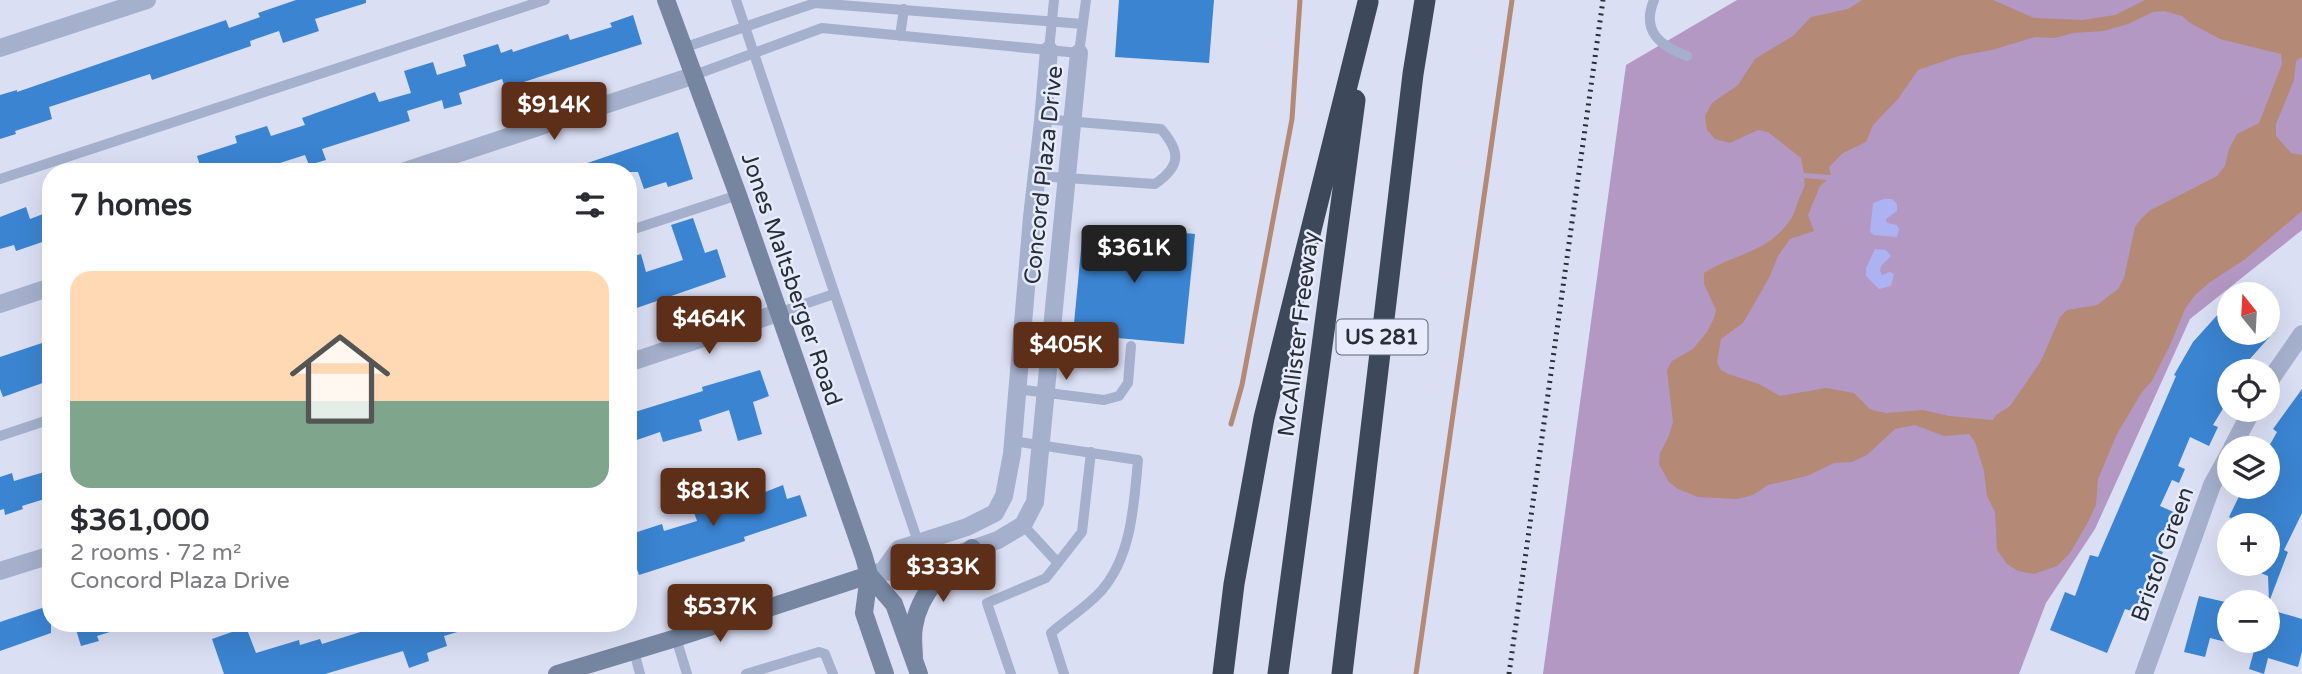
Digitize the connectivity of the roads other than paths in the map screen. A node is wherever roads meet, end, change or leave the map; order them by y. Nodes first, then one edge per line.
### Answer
1 (147, 0) edge
2 (545, 0) edge
3 (666, 0) edge
4 (736, 0) edge
5 (1054, 0) edge
6 (1086, 0) edge
7 (1425, 0) edge
8 (1654, 0) edge
9 (1368, 1) edge
10 (904, 9) junction
11 (1051, 23) junction
12 (1083, 24) junction
13 (745, 27) junction
14 (900, 36) junction
15 (0, 48) edge
16 (683, 48) junction
17 (1049, 50) junction
18 (753, 52) junction
19 (1079, 52) junction
20 (1687, 56) dead end
21 (692, 76) junction
22 (1043, 119) junction
23 (1073, 123) junction
24 (49, 163) edge
25 (429, 163) edge
26 (42, 165) edge
27 (1037, 176) junction
28 (1067, 178) junction
29 (0, 179) edge
30 (738, 195) junction
31 (637, 228) edge
32 (42, 290) edge
33 (834, 294) junction
34 (0, 304) edge
35 (778, 313) junction
36 (2302, 334) edge
37 (1131, 346) dead end
38 (637, 360) edge
39 (2280, 366) edge
40 (1016, 389) junction
41 (1046, 393) junction
42 (42, 422) edge
43 (0, 436) edge
44 (1013, 441) junction
45 (1041, 444) junction
46 (1091, 452) junction
47 (2217, 476) edge
48 (1023, 525) junction
49 (918, 542) junction
50 (972, 548) junction
51 (42, 558) edge
52 (1058, 563) junction
53 (0, 571) edge
54 (876, 573) junction
55 (676, 638) junction
56 (634, 651) junction
57 (917, 667) edge
58 (581, 670) edge
59 (557, 674) edge
60 (640, 674) edge
61 (687, 674) edge
62 (746, 674) edge
63 (833, 674) edge
64 (884, 674) edge
65 (1011, 674) edge
66 (1064, 674) edge
67 (1223, 674) edge
68 (1278, 674) edge
69 (1342, 674) edge
70 (2144, 674) edge

1 - 15 street
2 - 24 lane
3 - 16 main road, Jones Maltsberger Road
4 - 13 lane
5 - 11 lane
6 - 12 lane
7 - 69 highway, US 281
8 - 20 lane
9 - 67 highway
9 - 68 highway, McAllister Freeway / US 281
10 - 11 lane
10 - 13 lane
10 - 14 lane
11 - 12 lane
11 - 17 lane
12 - 19 lane
13 - 16 lane
13 - 18 lane
14 - 17 lane
14 - 18 lane
16 - 21 main road, Jones Maltsberger Road
17 - 19 lane
17 - 22 street, Concord Plaza Drive
18 - 21 lane
18 - 33 lane
19 - 23 street, Concord Plaza Drive
21 - 25 street
21 - 30 main road, Jones Maltsberger Road
22 - 23 lane
22 - 27 street, Concord Plaza Drive
23 - 28 street, Concord Plaza Drive
23 - 28 lane
26 - 29 lane
27 - 28 lane
27 - 40 street, Concord Plaza Drive
28 - 41 street, Concord Plaza Drive
30 - 31 lane
30 - 35 main road, Jones Maltsberger Road
32 - 34 street
33 - 35 lane
33 - 49 lane
35 - 38 street
35 - 54 main road, Jones Maltsberger Road
36 - 39 street
37 - 41 lane
40 - 41 lane
40 - 44 street, Concord Plaza Drive
41 - 45 street, Concord Plaza Drive
42 - 43 lane
44 - 45 lane
44 - 49 street, Concord Plaza Drive
45 - 46 lane
45 - 48 street, Concord Plaza Drive
46 - 52 lane
46 - 66 lane
47 - 70 street, Bristol Green
48 - 50 street
48 - 52 lane
49 - 54 street, Concord Plaza Drive
50 - 54 street
50 - 57 main road
51 - 53 street
52 - 65 lane
54 - 55 main road
54 - 57 main road, Jones Maltsberger Road
54 - 64 main road, Jones Maltsberger Road
55 - 56 main road
55 - 61 lane
56 - 58 main road
56 - 60 lane
58 - 59 main road
62 - 63 lane

